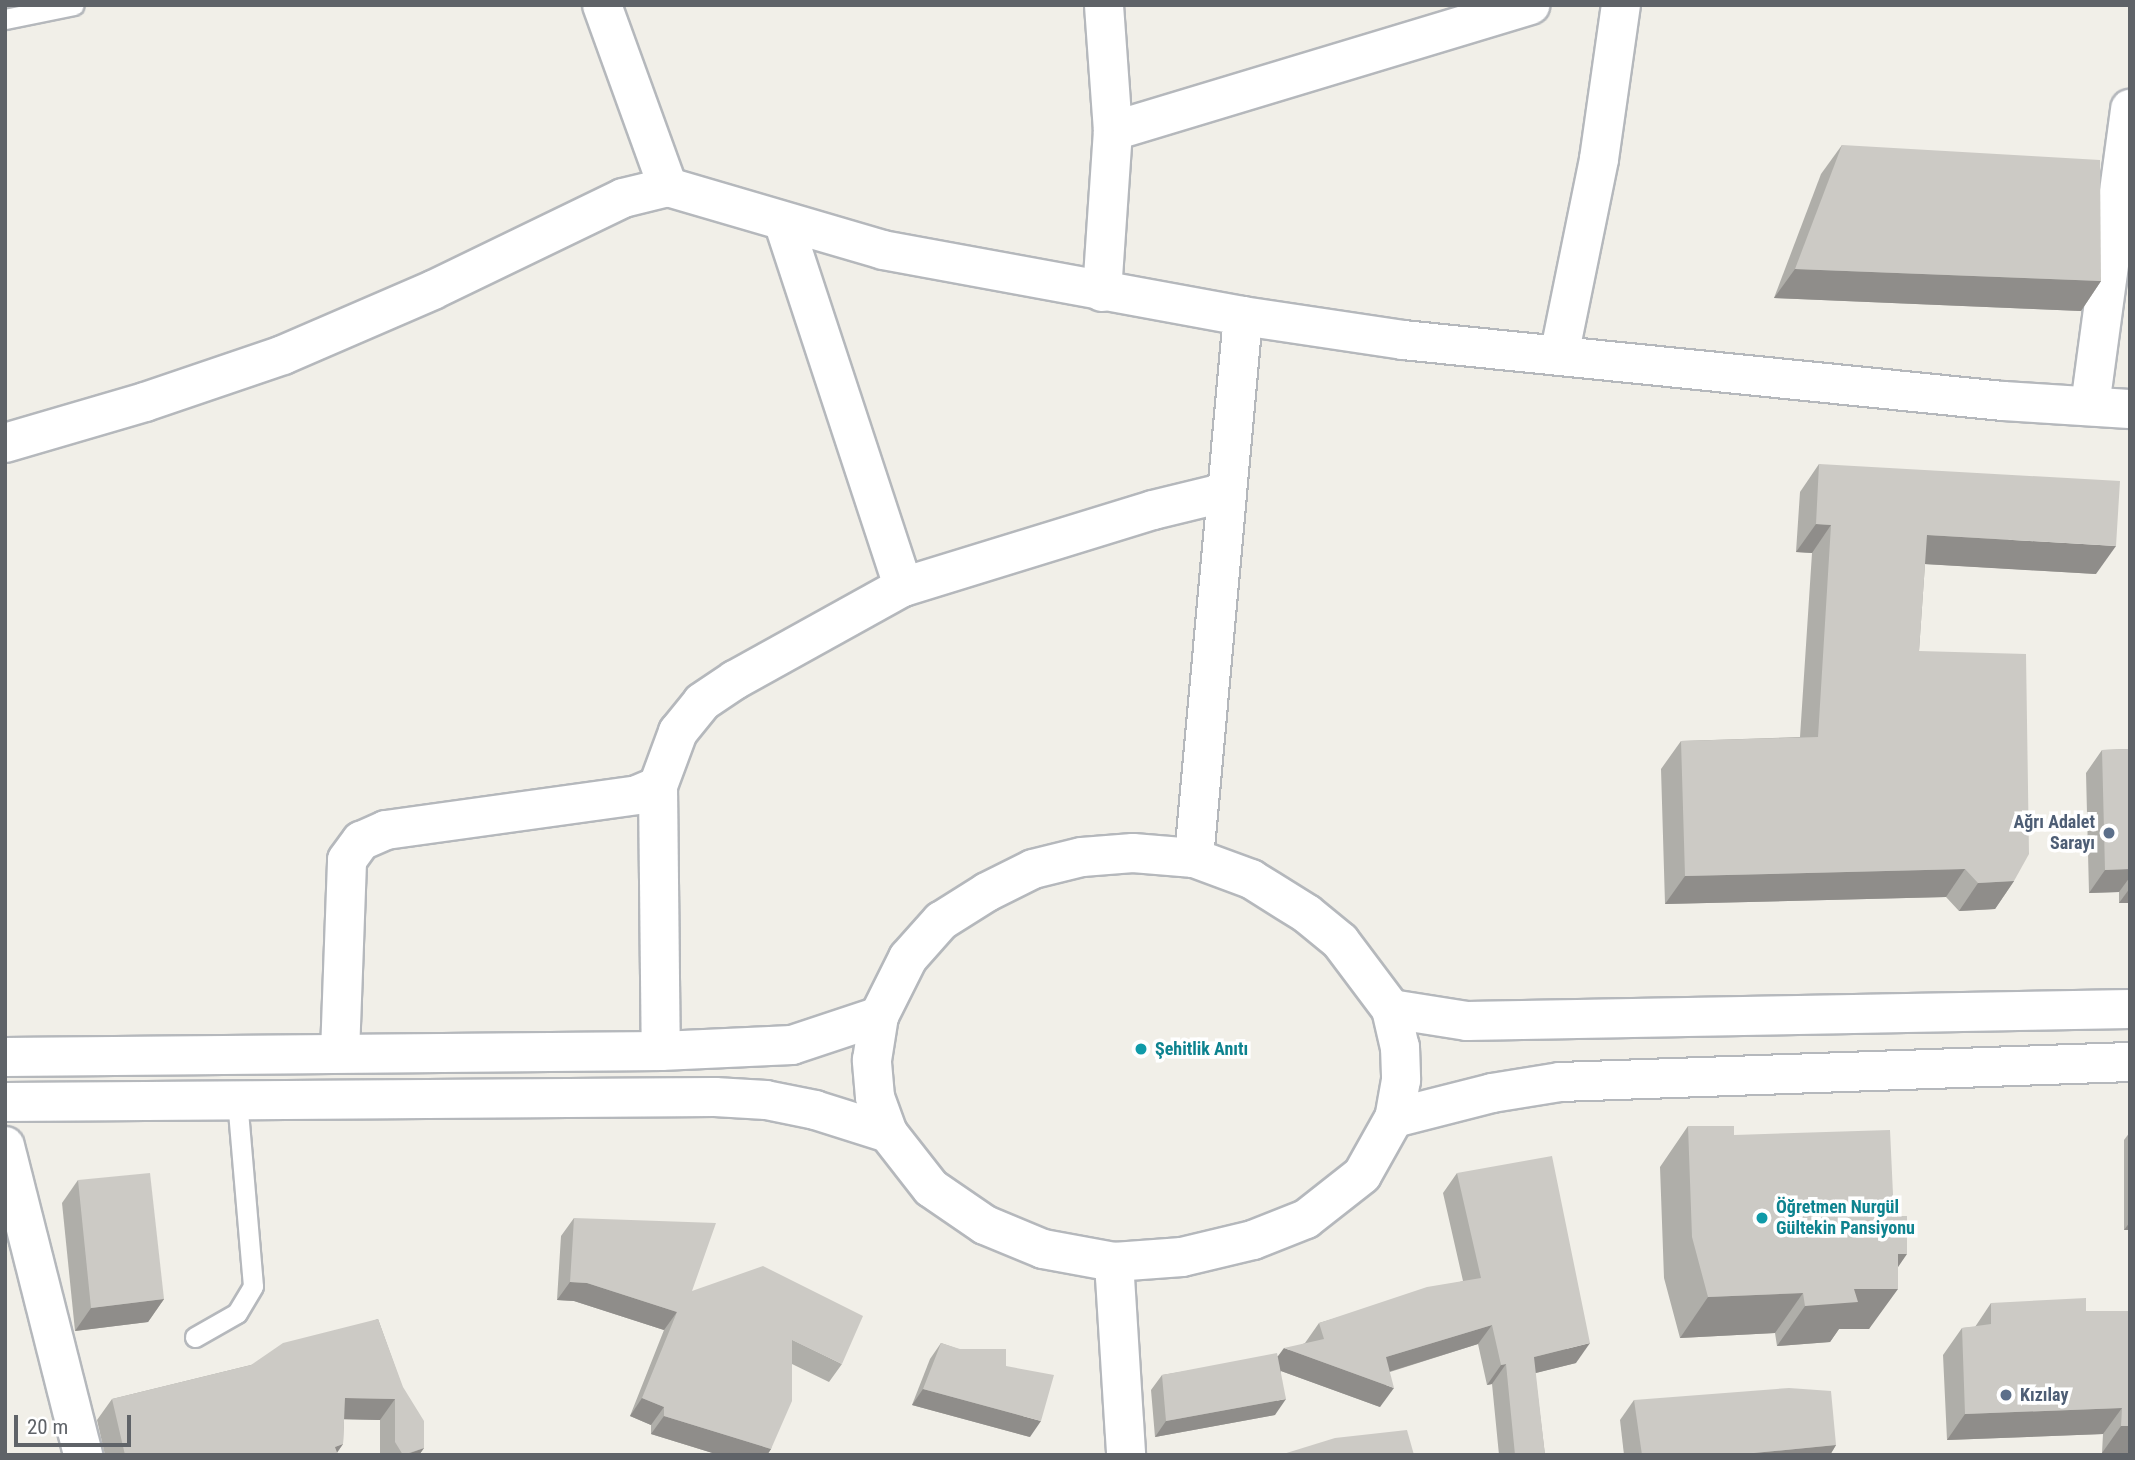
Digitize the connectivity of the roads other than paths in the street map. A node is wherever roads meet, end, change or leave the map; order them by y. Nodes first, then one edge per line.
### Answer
1 (74, 5) edge
2 (602, 5) edge
3 (1104, 5) edge
4 (1620, 5) edge
5 (1515, 8) edge
6 (5, 19) edge
7 (2130, 109) edge
8 (1113, 131) junction
9 (668, 187) junction
10 (784, 224) junction
11 (1102, 292) junction
12 (1243, 316) junction
13 (1559, 356) junction
14 (2090, 406) junction
15 (2130, 409) edge
16 (5, 443) edge
17 (1227, 492) junction
18 (903, 587) junction
19 (658, 786) junction
20 (1194, 858) junction
21 (1391, 1009) junction
22 (2130, 1009) edge
23 (878, 1016) junction
24 (661, 1051) junction
25 (340, 1053) junction
26 (5, 1057) edge
27 (2130, 1062) edge
28 (237, 1100) junction
29 (5, 1102) edge
30 (1394, 1118) junction
31 (888, 1133) junction
32 (5, 1146) edge
33 (1114, 1262) junction
34 (195, 1337) dead end
35 (83, 1455) edge
36 (1126, 1455) edge

1 - 6 lane
2 - 9 street
3 - 8 street
4 - 13 street
5 - 8 street
7 - 14 street
8 - 11 street
9 - 10 street
9 - 16 street
10 - 11 street
10 - 18 street
11 - 12 street
12 - 13 street
12 - 17 street
13 - 14 street
14 - 15 street
17 - 18 street
17 - 20 street
18 - 19 street
19 - 24 street
19 - 25 street
20 - 21 street
20 - 23 street
21 - 22 street
21 - 30 street
23 - 24 street
23 - 31 street
24 - 25 street
25 - 26 street
27 - 30 street
28 - 29 street
28 - 31 street
28 - 34 lane
30 - 33 street
31 - 33 street
32 - 35 street
33 - 36 street

